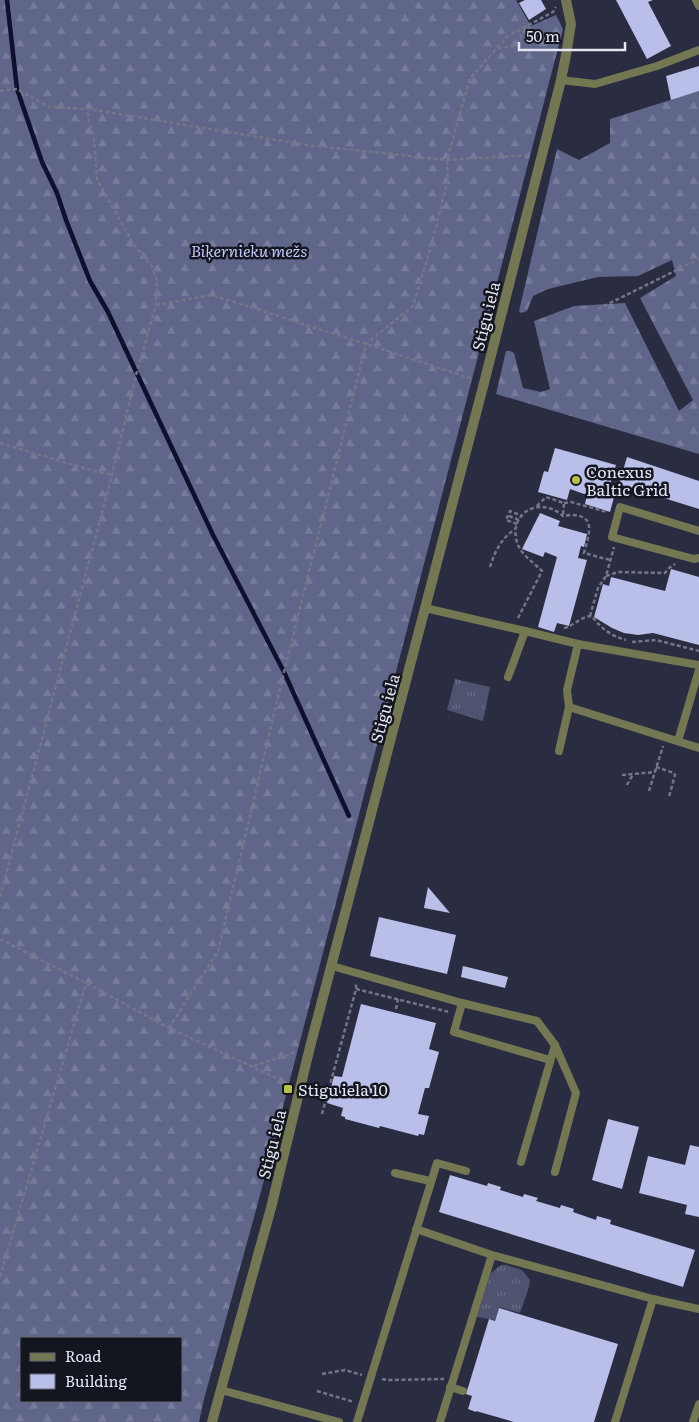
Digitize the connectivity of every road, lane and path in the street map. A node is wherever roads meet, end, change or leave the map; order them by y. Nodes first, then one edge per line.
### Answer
1 (696, 0) edge
2 (562, 3) edge
3 (699, 6) edge
4 (527, 26) junction
5 (497, 49) junction
6 (699, 50) edge
7 (561, 80) junction
8 (0, 91) edge
9 (88, 109) junction
10 (542, 155) junction
11 (447, 160) junction
12 (699, 258) edge
13 (156, 306) junction
14 (598, 309) dead end
15 (366, 344) junction
16 (484, 383) junction
17 (0, 443) edge
18 (112, 474) junction
19 (564, 503) junction
20 (536, 507) junction
21 (618, 515) junction
22 (508, 516) junction
23 (522, 516) junction
24 (563, 516) junction
25 (519, 520) junction
26 (516, 526) junction
27 (699, 531) edge
28 (617, 539) junction
29 (686, 557) junction
30 (699, 558) edge
31 (610, 560) junction
32 (490, 567) dead end
33 (606, 576) junction
34 (425, 608) junction
35 (590, 616) junction
36 (513, 628) junction
37 (525, 631) junction
38 (555, 638) junction
39 (578, 644) junction
40 (699, 651) edge
41 (699, 665) edge
42 (699, 670) edge
43 (508, 677) dead end
44 (569, 707) junction
45 (666, 737) junction
46 (678, 741) junction
47 (699, 748) edge
48 (559, 752) dead end
49 (656, 767) junction
50 (655, 772) junction
51 (633, 774) junction
52 (622, 775) dead end
53 (628, 786) dead end
54 (649, 791) dead end
55 (669, 797) dead end
56 (0, 897) edge
57 (0, 939) edge
58 (332, 966) junction
59 (355, 973) junction
60 (86, 983) junction
61 (356, 989) junction
62 (398, 1000) junction
63 (462, 1002) junction
64 (396, 1009) dead end
65 (458, 1015) junction
66 (169, 1028) junction
67 (555, 1045) junction
68 (310, 1047) junction
69 (550, 1060) junction
70 (253, 1067) junction
71 (301, 1089) junction
72 (322, 1114) dead end
73 (521, 1162) dead end
74 (466, 1171) dead end
75 (555, 1172) dead end
76 (394, 1173) dead end
77 (430, 1181) junction
78 (416, 1229) junction
79 (492, 1255) junction
80 (0, 1277) edge
81 (653, 1299) junction
82 (699, 1308) edge
83 (322, 1374) dead end
84 (370, 1377) junction
85 (453, 1378) junction
86 (450, 1387) junction
87 (221, 1390) junction
88 (463, 1390) dead end
89 (317, 1391) dead end
90 (362, 1404) junction
91 (699, 1404) edge
92 (212, 1422) edge
93 (339, 1422) edge
94 (357, 1422) edge
95 (440, 1422) edge
96 (615, 1422) edge
97 (694, 1422) edge

1 - 3 lane
2 - 4 path
2 - 7 street, Stigu iela
4 - 5 path
4 - 5 path
5 - 11 path
6 - 7 lane
7 - 10 street, Stigu iela
8 - 9 path
9 - 11 path
9 - 13 path
10 - 11 path
10 - 16 street, Stigu iela
11 - 15 path
12 - 14 path
13 - 15 path
13 - 18 path
15 - 16 path
15 - 66 path
16 - 34 street, Stigu iela
17 - 18 path
18 - 56 path
19 - 20 path
19 - 21 path
19 - 24 path
20 - 23 path
20 - 24 path
21 - 27 lane
21 - 28 lane
22 - 23 path
22 - 25 path
22 - 26 path
23 - 25 path
24 - 31 path
25 - 26 path
26 - 32 path
26 - 36 path
28 - 29 lane
28 - 31 path
29 - 30 lane
29 - 33 path
31 - 33 path
33 - 35 path
34 - 36 lane
34 - 58 street, Stigu iela
35 - 38 path
35 - 40 path
36 - 37 lane
37 - 38 lane
37 - 43 lane
38 - 39 lane
39 - 41 lane
39 - 44 lane
42 - 46 lane
44 - 45 lane
44 - 48 lane
45 - 46 lane
45 - 49 path
46 - 47 lane
49 - 50 path
49 - 55 path
50 - 51 path
50 - 54 path
51 - 52 path
51 - 53 path
57 - 60 path
58 - 59 lane
58 - 68 street, Stigu iela
59 - 61 path
59 - 63 lane
60 - 66 path
60 - 80 path
61 - 62 path
61 - 72 path
62 - 64 path
62 - 65 path
63 - 65 lane
63 - 67 lane
65 - 69 lane
66 - 70 path
67 - 69 lane
67 - 75 lane
68 - 70 path
68 - 71 street, Stigu iela
69 - 73 lane
70 - 71 path
71 - 87 street, Stigu iela
74 - 77 lane
76 - 77 lane
77 - 78 lane
78 - 79 lane
78 - 84 lane
79 - 81 lane
79 - 85 lane
81 - 82 lane
81 - 96 lane
83 - 84 path
84 - 85 path
84 - 90 lane
85 - 86 lane
86 - 88 lane
86 - 95 lane
87 - 92 street, Stigu iela
87 - 93 lane
89 - 90 path
90 - 94 lane
91 - 97 lane

